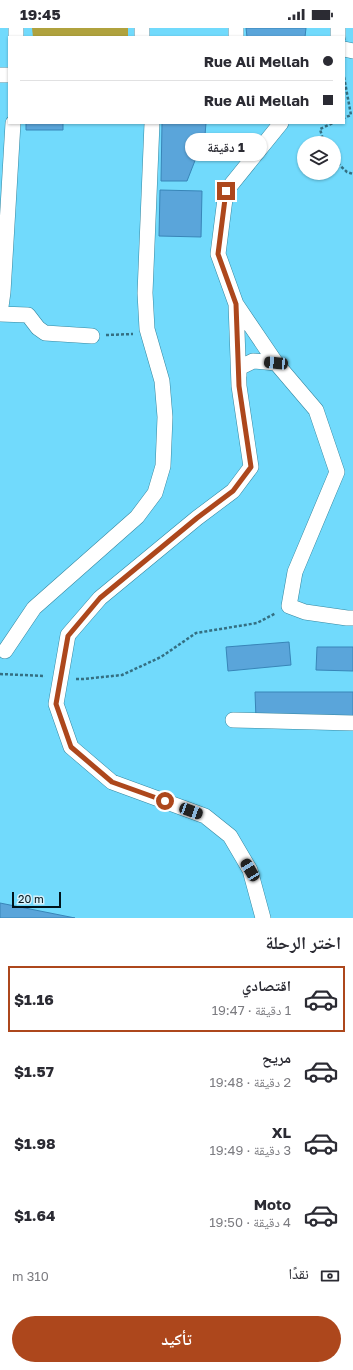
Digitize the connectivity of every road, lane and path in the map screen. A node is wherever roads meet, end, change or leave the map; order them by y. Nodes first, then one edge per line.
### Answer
1 (345, 82) edge
2 (345, 118) edge
3 (13, 124) edge
4 (152, 124) edge
5 (280, 124) edge
6 (331, 124) edge
7 (322, 136) edge
8 (341, 166) edge
9 (353, 174) edge
10 (236, 304) junction
11 (0, 314) edge
12 (148, 334) junction
13 (92, 336) joint
14 (276, 363) junction
15 (239, 386) junction
16 (289, 606) junction
17 (353, 618) edge
18 (5, 651) dead end
19 (0, 674) edge
20 (60, 677) junction
21 (234, 720) dead end
22 (353, 723) edge
23 (263, 918) edge

1 - 2 path
3 - 11 street
4 - 12 street
5 - 10 street
6 - 7 path
8 - 9 path
10 - 14 street
10 - 15 street
11 - 13 street
12 - 13 path
12 - 18 street
14 - 15 street
14 - 16 street
15 - 20 street
16 - 17 street
16 - 20 path
19 - 20 path
20 - 23 street
21 - 22 street

